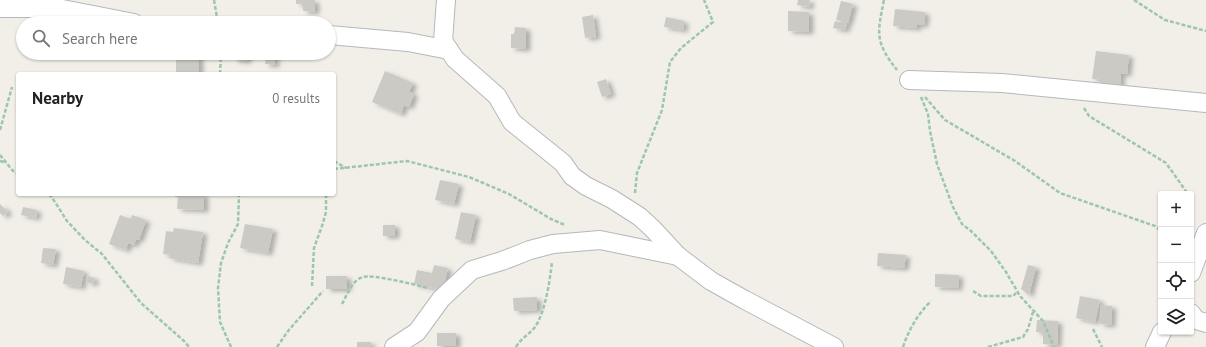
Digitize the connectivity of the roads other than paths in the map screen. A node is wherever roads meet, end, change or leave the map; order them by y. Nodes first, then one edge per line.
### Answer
1 (446, 0) edge
2 (0, 8) edge
3 (98, 16) edge
4 (336, 36) edge
5 (449, 50) junction
6 (909, 80) road end
7 (1206, 103) edge
8 (1206, 233) edge
9 (678, 256) junction
10 (1194, 265) edge
11 (1194, 317) edge
12 (1206, 323) edge
13 (1161, 335) edge
14 (394, 347) edge
15 (834, 347) edge
16 (1155, 347) edge

1 - 5 street
2 - 3 street
4 - 5 street
5 - 9 street
6 - 7 street
8 - 10 street
9 - 14 street
9 - 15 street
11 - 12 street
13 - 16 street

